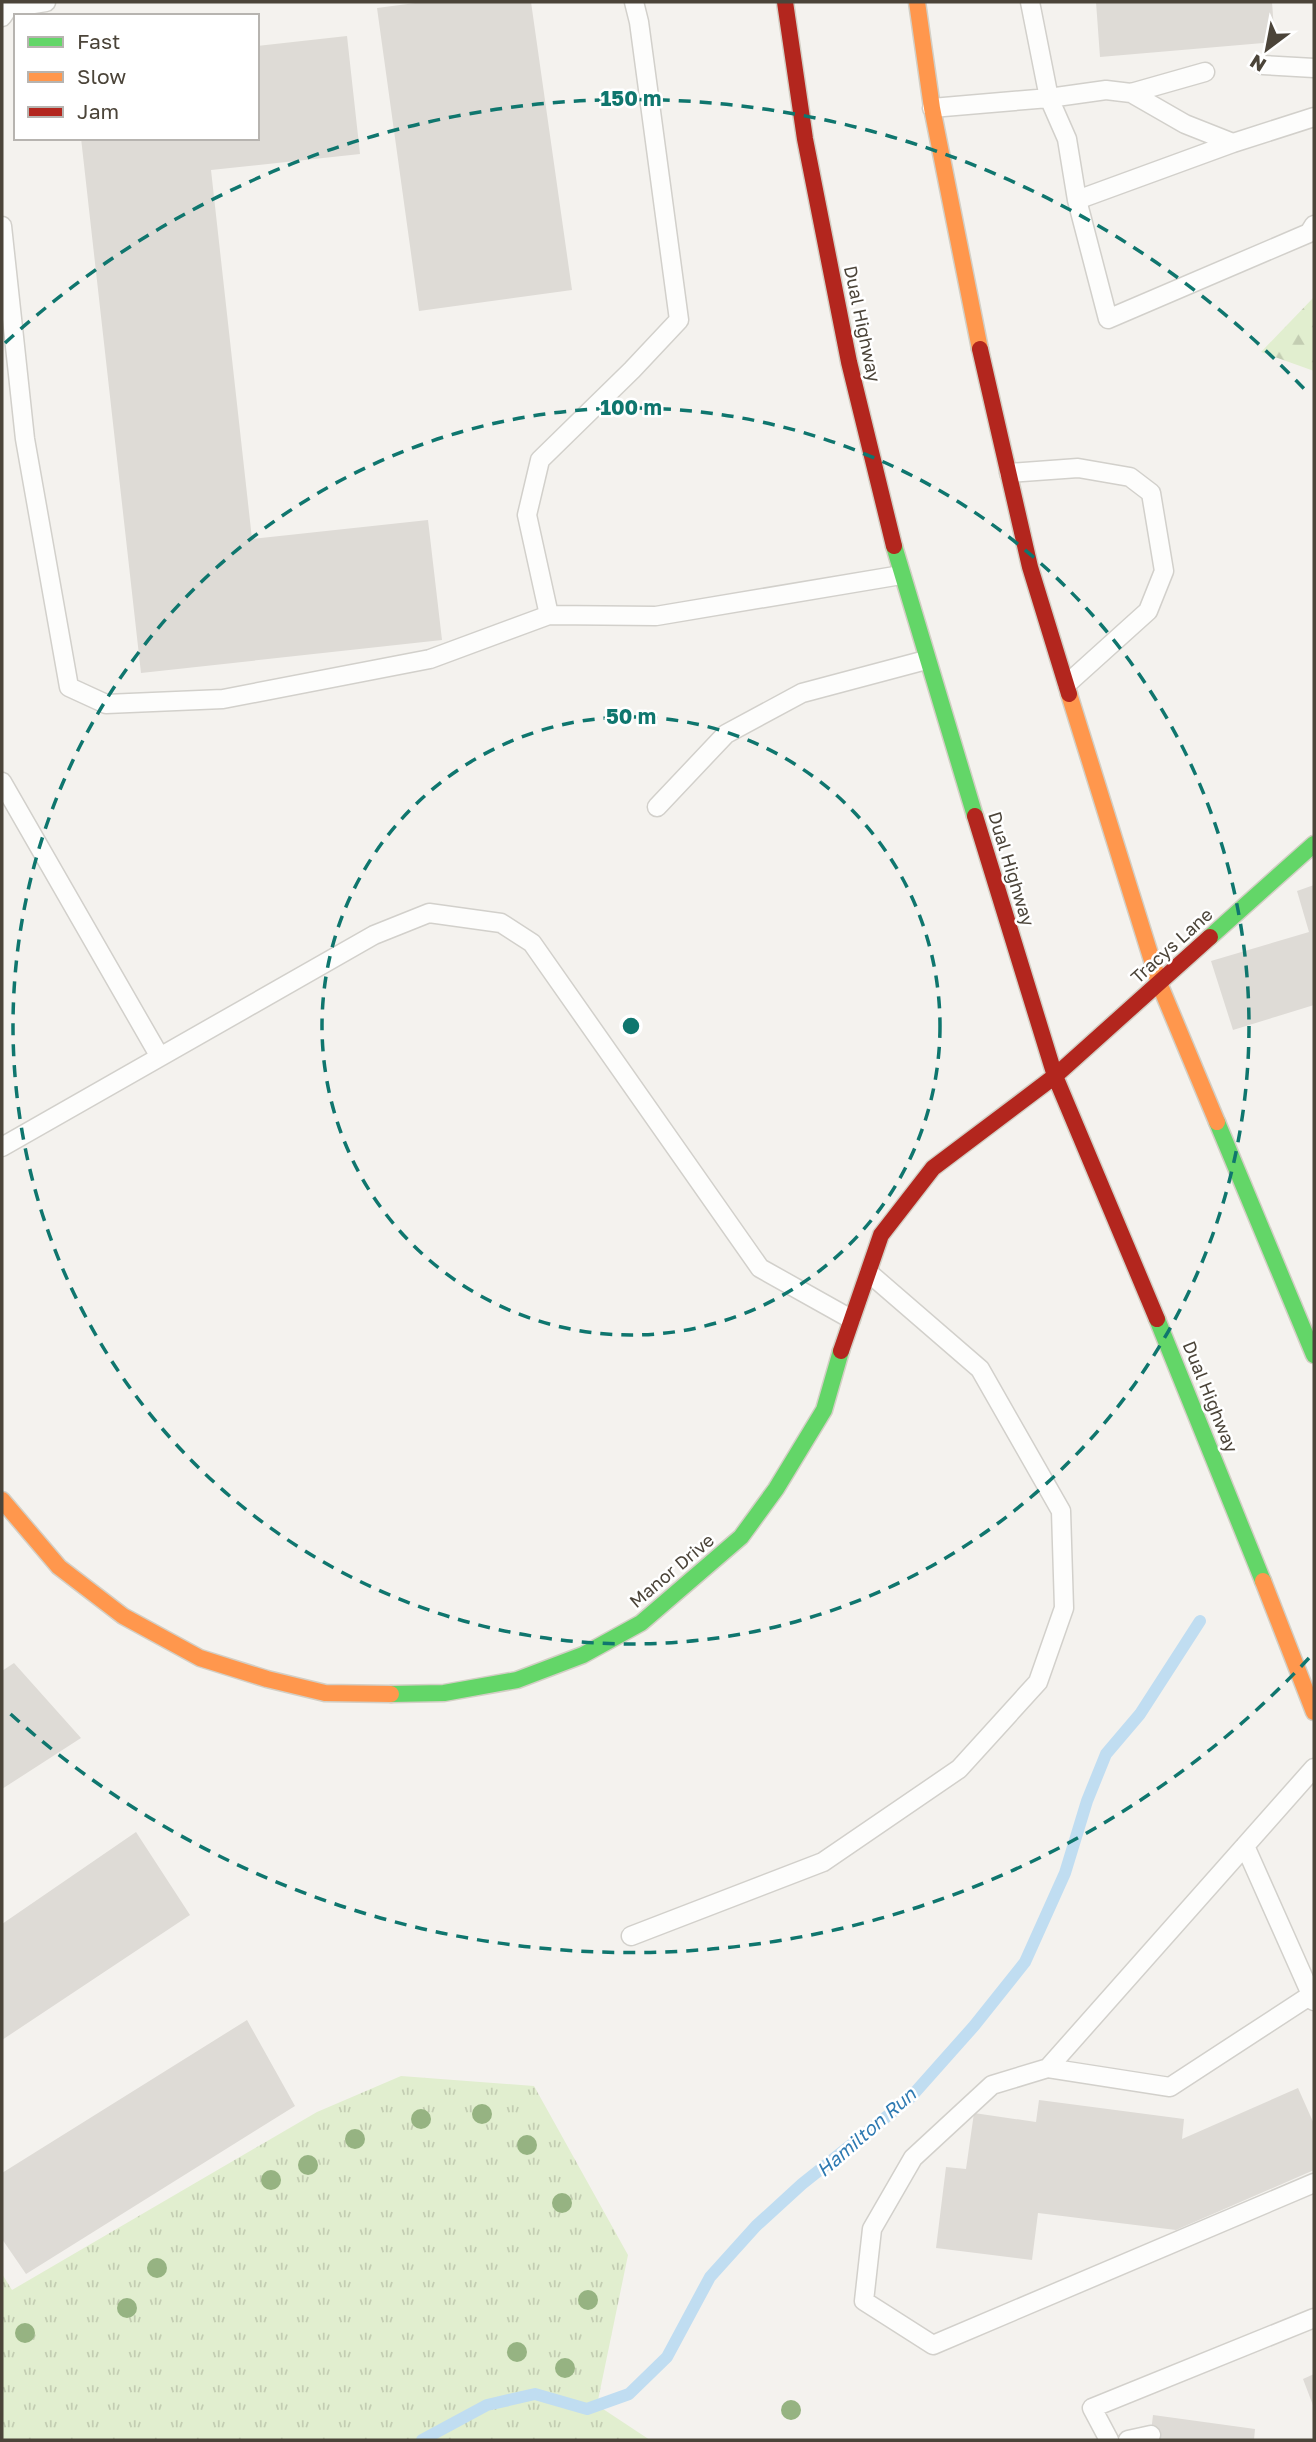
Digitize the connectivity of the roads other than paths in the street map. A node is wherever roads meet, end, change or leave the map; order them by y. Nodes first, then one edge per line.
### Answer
1 (46, 2) edge
2 (634, 2) edge
3 (785, 2) edge
4 (901, 2) edge
5 (918, 2) edge
6 (1030, 2) edge
7 (2, 18) edge
8 (1263, 65) dead end
9 (1314, 68) edge
10 (1205, 72) dead end
11 (1130, 93) junction
12 (1049, 98) junction
13 (932, 108) junction
14 (1314, 117) edge
15 (1233, 143) junction
16 (1077, 200) junction
17 (1314, 225) edge
18 (2, 226) edge
19 (1009, 474) junction
20 (901, 575) junction
21 (549, 615) junction
22 (926, 660) junction
23 (1067, 684) junction
24 (2, 782) edge
25 (657, 807) dead end
26 (1314, 844) edge
27 (1159, 984) junction
28 (160, 1057) junction
29 (1055, 1076) junction
30 (2, 1147) edge
31 (869, 1273) junction
32 (852, 1319) junction
33 (1314, 1355) edge
34 (4, 1508) edge
35 (1314, 1712) edge
36 (1314, 1768) edge
37 (1245, 1846) junction
38 (631, 1936) dead end
39 (1313, 1996) edge
40 (1048, 2068) junction
41 (1314, 2183) edge
42 (1314, 2318) edge
43 (1151, 2435) dead end
44 (1109, 2440) edge
45 (1128, 2440) edge

1 - 7 lane
2 - 21 lane
3 - 20 main road, Dual Highway
4 - 13 main road
5 - 13 main road
6 - 12 lane
8 - 9 lane
10 - 11 lane
11 - 12 lane
11 - 15 lane
12 - 13 lane
12 - 16 lane
13 - 19 main road
14 - 15 lane
15 - 16 lane
16 - 17 lane
18 - 21 lane
19 - 23 main road
19 - 23 lane
20 - 21 lane
20 - 22 main road, Dual Highway
22 - 25 lane
22 - 29 main road, Dual Highway
23 - 27 main road
24 - 28 lane
26 - 27 main road, Tracys Lane
27 - 29 main road, Tracys Lane
27 - 33 main road
28 - 30 lane
28 - 32 lane
29 - 31 main road, Manor Drive
29 - 35 main road, Dual Highway
31 - 32 main road, Manor Drive
31 - 38 lane
32 - 34 main road, Manor Drive
36 - 37 lane
37 - 39 lane
37 - 40 lane
39 - 40 lane
40 - 41 lane
42 - 44 lane
43 - 45 lane

